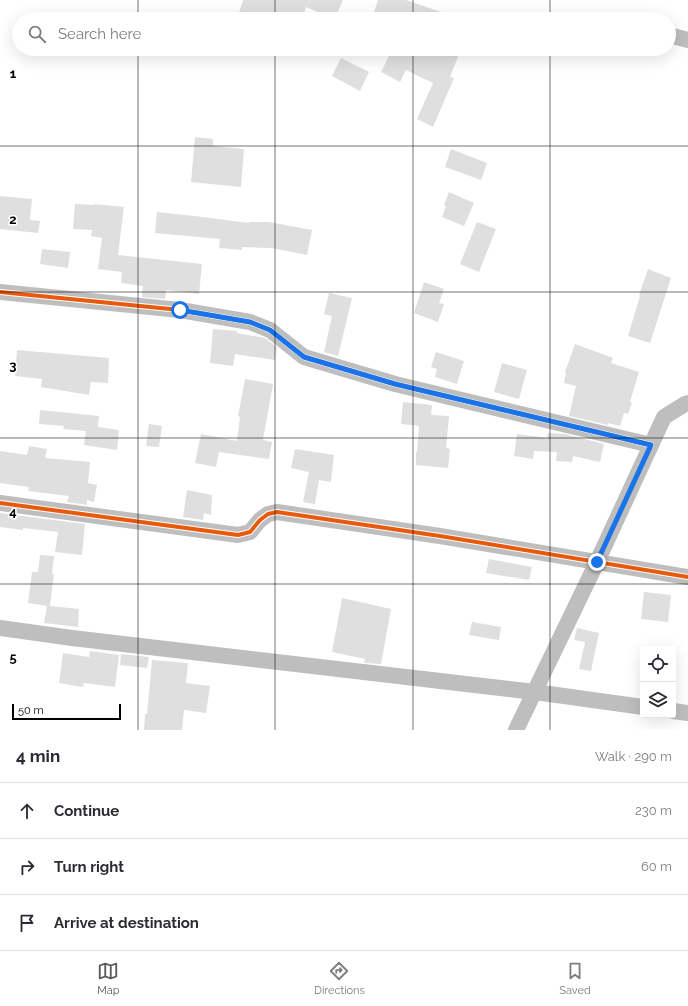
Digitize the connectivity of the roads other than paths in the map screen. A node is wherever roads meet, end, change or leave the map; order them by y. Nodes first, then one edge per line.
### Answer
1 (676, 37) edge
2 (688, 40) edge
3 (0, 292) edge
4 (688, 403) edge
5 (651, 445) junction
6 (0, 503) edge
7 (597, 562) junction
8 (688, 577) edge
9 (0, 628) edge
10 (535, 692) junction
11 (640, 707) edge
12 (676, 712) edge
13 (688, 714) edge
14 (516, 730) edge

1 - 2 street
3 - 5 street
4 - 5 street
5 - 7 street
6 - 7 street
7 - 8 street
7 - 10 street
9 - 10 street
10 - 11 street
10 - 14 street
12 - 13 street

